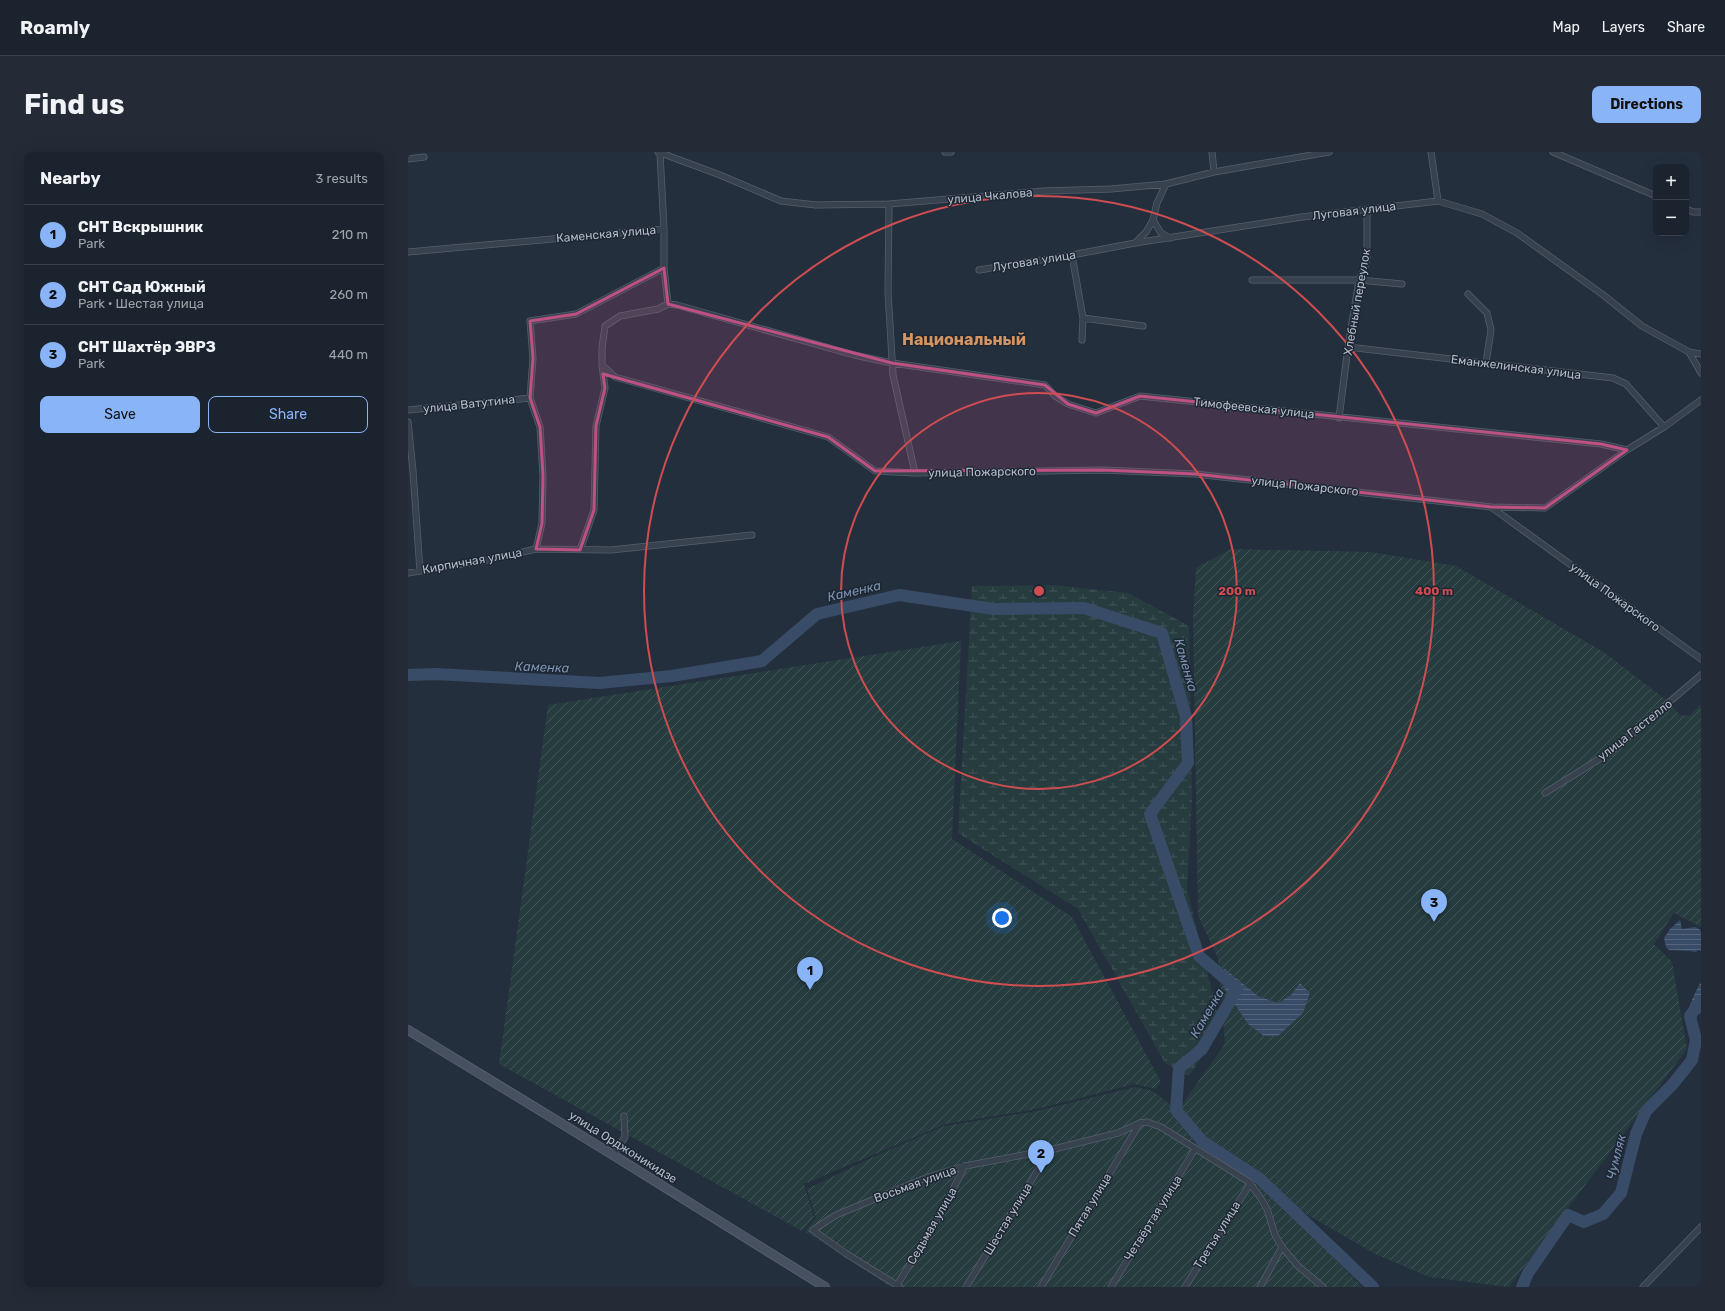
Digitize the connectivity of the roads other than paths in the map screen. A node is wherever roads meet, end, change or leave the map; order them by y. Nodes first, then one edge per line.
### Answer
1 (1212, 152) edge
2 (1329, 152) edge
3 (1431, 152) edge
4 (1554, 152) edge
5 (659, 153) edge
6 (424, 157) dead end
7 (408, 159) edge
8 (1214, 172) junction
9 (1166, 184) junction
10 (1653, 195) edge
11 (1438, 201) junction
12 (889, 204) junction
13 (1368, 209) junction
14 (1689, 210) edge
15 (1701, 212) edge
16 (1153, 220) junction
17 (664, 229) junction
18 (1170, 238) junction
19 (1135, 242) junction
20 (408, 252) edge
21 (1072, 255) junction
22 (664, 268) junction
23 (979, 270) dead end
24 (1252, 280) dead end
25 (1359, 280) junction
26 (1402, 284) dead end
27 (1468, 294) dead end
28 (668, 304) junction
29 (1083, 318) junction
30 (1143, 326) dead end
31 (1082, 340) dead end
32 (1348, 347) junction
33 (1689, 352) junction
34 (1701, 354) edge
35 (892, 363) junction
36 (1486, 363) junction
37 (602, 364) junction
38 (1701, 373) edge
39 (530, 398) junction
40 (1701, 400) edge
41 (408, 410) edge
42 (1339, 418) junction
43 (408, 422) edge
44 (1664, 426) junction
45 (1627, 450) junction
46 (915, 473) junction
47 (1490, 507) junction
48 (752, 535) dead end
49 (536, 549) junction
50 (580, 550) junction
51 (420, 571) junction
52 (408, 572) edge
53 (1701, 659) edge
54 (1701, 675) edge
55 (1544, 793) dead end
56 (408, 1030) edge
57 (624, 1116) dead end
58 (1140, 1123) junction
59 (1195, 1149) junction
60 (1050, 1150) junction
61 (613, 1154) junction
62 (966, 1166) junction
63 (1250, 1184) junction
64 (1701, 1226) edge
65 (1282, 1247) junction
66 (899, 1286) edge
67 (825, 1287) edge
68 (966, 1287) edge
69 (1041, 1287) edge
70 (1111, 1287) edge
71 (1185, 1287) edge
72 (1260, 1287) edge
73 (1324, 1287) edge
74 (1643, 1287) edge

1 - 8 street
2 - 8 street, улица Чкалова
3 - 11 street
4 - 10 street
5 - 12 street, улица Чкалова
5 - 17 street
6 - 7 street
8 - 9 street, улица Чкалова
9 - 12 street, улица Чкалова
9 - 16 street
11 - 13 street, Луговая улица
11 - 33 street, Луговая улица
12 - 35 street
13 - 18 street, Луговая улица
13 - 25 street, Хлебный переулок
14 - 15 street
16 - 18 street
16 - 19 street
17 - 20 street, Каменская улица
17 - 22 street, Каменская улица
18 - 19 street, Луговая улица
19 - 21 street, Луговая улица
21 - 23 street, Луговая улица
21 - 29 street
22 - 28 street, Каменская улица
22 - 39 street
24 - 25 street
25 - 26 street
25 - 32 street, Хлебный переулок
27 - 36 street
28 - 35 street
28 - 37 street
29 - 30 street
29 - 31 street
32 - 36 street, Еманжелинская улица
32 - 42 street, Хлебный переулок
33 - 34 street, Луговая улица
33 - 38 street
35 - 42 street, Тимофеевская улица
35 - 46 street
36 - 44 street, Еманжелинская улица
37 - 46 street, улица Пожарского
37 - 50 street
39 - 41 street, улица Ватутина
39 - 49 street
40 - 44 street, улица Пожарского
42 - 45 street, Тимофеевская улица
43 - 51 street
44 - 45 street, улица Пожарского
45 - 47 street, улица Пожарского
46 - 47 street, улица Пожарского
47 - 53 street, улица Пожарского
48 - 50 street, Кирпичная улица
49 - 50 street, Кирпичная улица
49 - 51 street, Кирпичная улица
51 - 52 street, Кирпичная улица
54 - 55 street, улица Гастелло
56 - 61 main road, улица Орджоникидзе
57 - 61 street
58 - 59 street
58 - 60 street, Восьмая улица
58 - 69 street, Пятая улица
59 - 63 street
59 - 70 street, Четвёртая улица
60 - 62 street, Восьмая улица
60 - 68 street, Шестая улица
61 - 67 main road, улица Орджоникидзе
62 - 66 street, Седьмая улица
62 - 66 street, Восьмая улица
63 - 65 street
63 - 71 street, Третья улица
64 - 74 street
65 - 72 street
65 - 73 street

